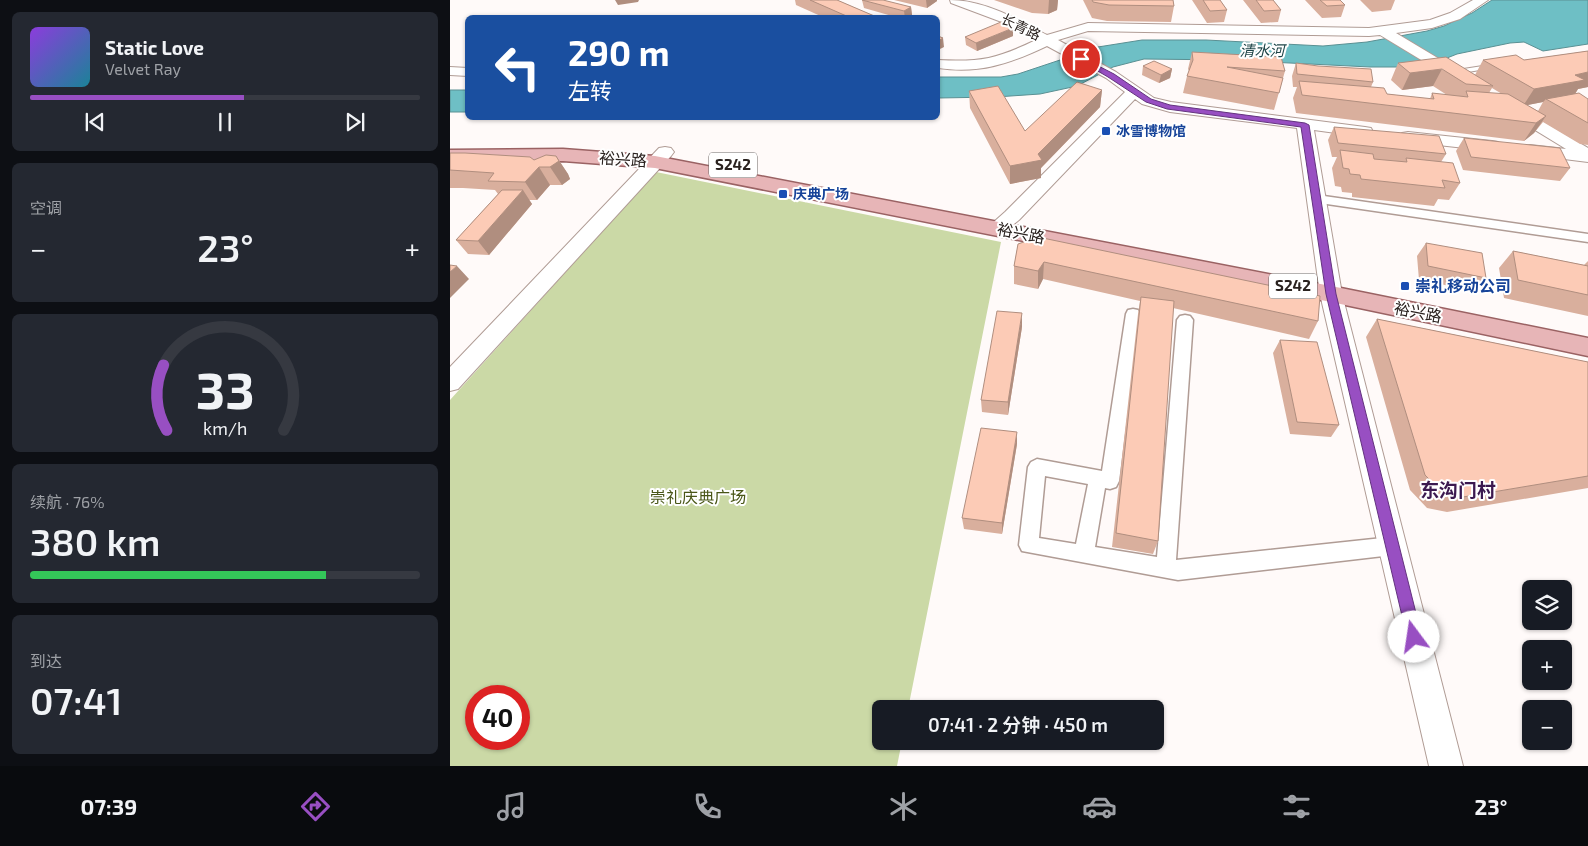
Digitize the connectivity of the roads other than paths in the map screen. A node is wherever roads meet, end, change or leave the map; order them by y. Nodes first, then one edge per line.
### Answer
1 (956, 0) edge
2 (1482, 0) edge
3 (1388, 34) junction
4 (1046, 40) junction
5 (940, 64) edge
6 (1500, 66) edge
7 (1445, 68) junction
8 (450, 72) edge
9 (465, 72) edge
10 (1474, 86) edge
11 (1134, 92) junction
12 (1498, 100) edge
13 (1305, 125) junction
14 (450, 145) edge
15 (450, 156) edge
16 (1588, 156) edge
17 (660, 157) junction
18 (1317, 199) junction
19 (1004, 222) junction
20 (1588, 238) edge
21 (1330, 288) junction
22 (1133, 314) dead end
23 (1185, 320) dead end
24 (1588, 334) edge
25 (1588, 347) edge
26 (450, 382) edge
27 (1098, 478) junction
28 (1392, 546) junction
29 (1084, 554) junction
30 (1166, 568) junction
31 (1446, 766) edge

1 - 4 street, 长青路
2 - 3 street
3 - 4 street
3 - 7 street
4 - 5 street
4 - 11 street, 长青路
6 - 7 lane
7 - 10 street
8 - 9 street
11 - 13 street, 长青路
11 - 19 street
12 - 16 street
13 - 16 street, 长青路
13 - 18 street
14 - 17 main road, 裕兴路 / S242
15 - 17 main road, 裕兴路 / S242
17 - 19 main road, 裕兴路 / S242
17 - 26 street
18 - 20 street
18 - 21 street
19 - 21 main road, 裕兴路 / S242
21 - 24 main road, 裕兴路 / S242
21 - 25 main road, 裕兴路 / S242
21 - 28 street
22 - 27 street
23 - 30 street
27 - 29 street
27 - 29 street
28 - 30 street
28 - 31 street
29 - 30 street

